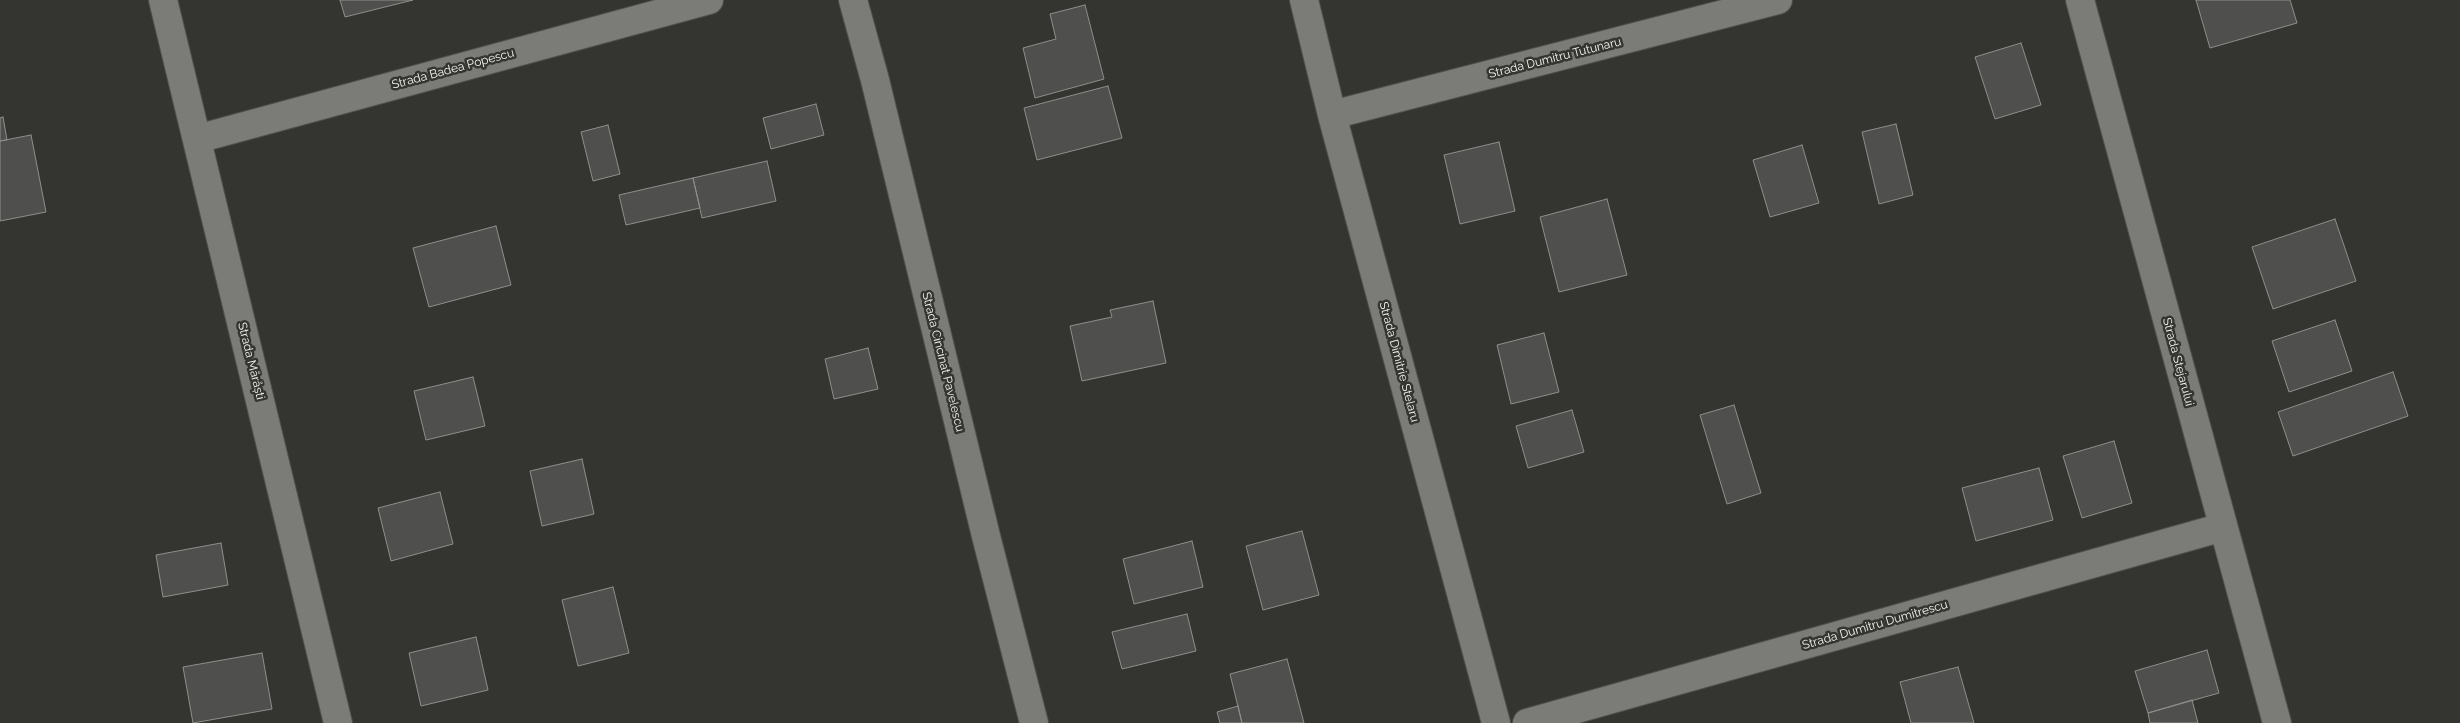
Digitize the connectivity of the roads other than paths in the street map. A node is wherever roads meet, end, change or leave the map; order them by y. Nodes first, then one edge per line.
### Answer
1 (163, 0) edge
2 (709, 0) edge
3 (853, 0) edge
4 (1304, 0) edge
5 (1778, 0) edge
6 (2080, 0) edge
7 (1332, 115) junction
8 (197, 139) junction
9 (2223, 527) junction
10 (338, 723) edge
11 (1034, 723) edge
12 (1496, 723) edge
13 (1528, 723) edge
14 (2277, 723) edge

1 - 8 street, Strada Mărăști
2 - 8 street, Strada Badea Popescu
3 - 11 street, Strada Cincinat Pavelescu
4 - 7 street, Strada Dimitrie Stelaru
5 - 7 street, Strada Dumitru Tutunaru
6 - 9 street, Strada Stejarului
7 - 12 street, Strada Dimitrie Stelaru
8 - 10 street, Strada Mărăști
9 - 13 street, Strada Dumitru Dumitrescu
9 - 14 street, Strada Stejarului

